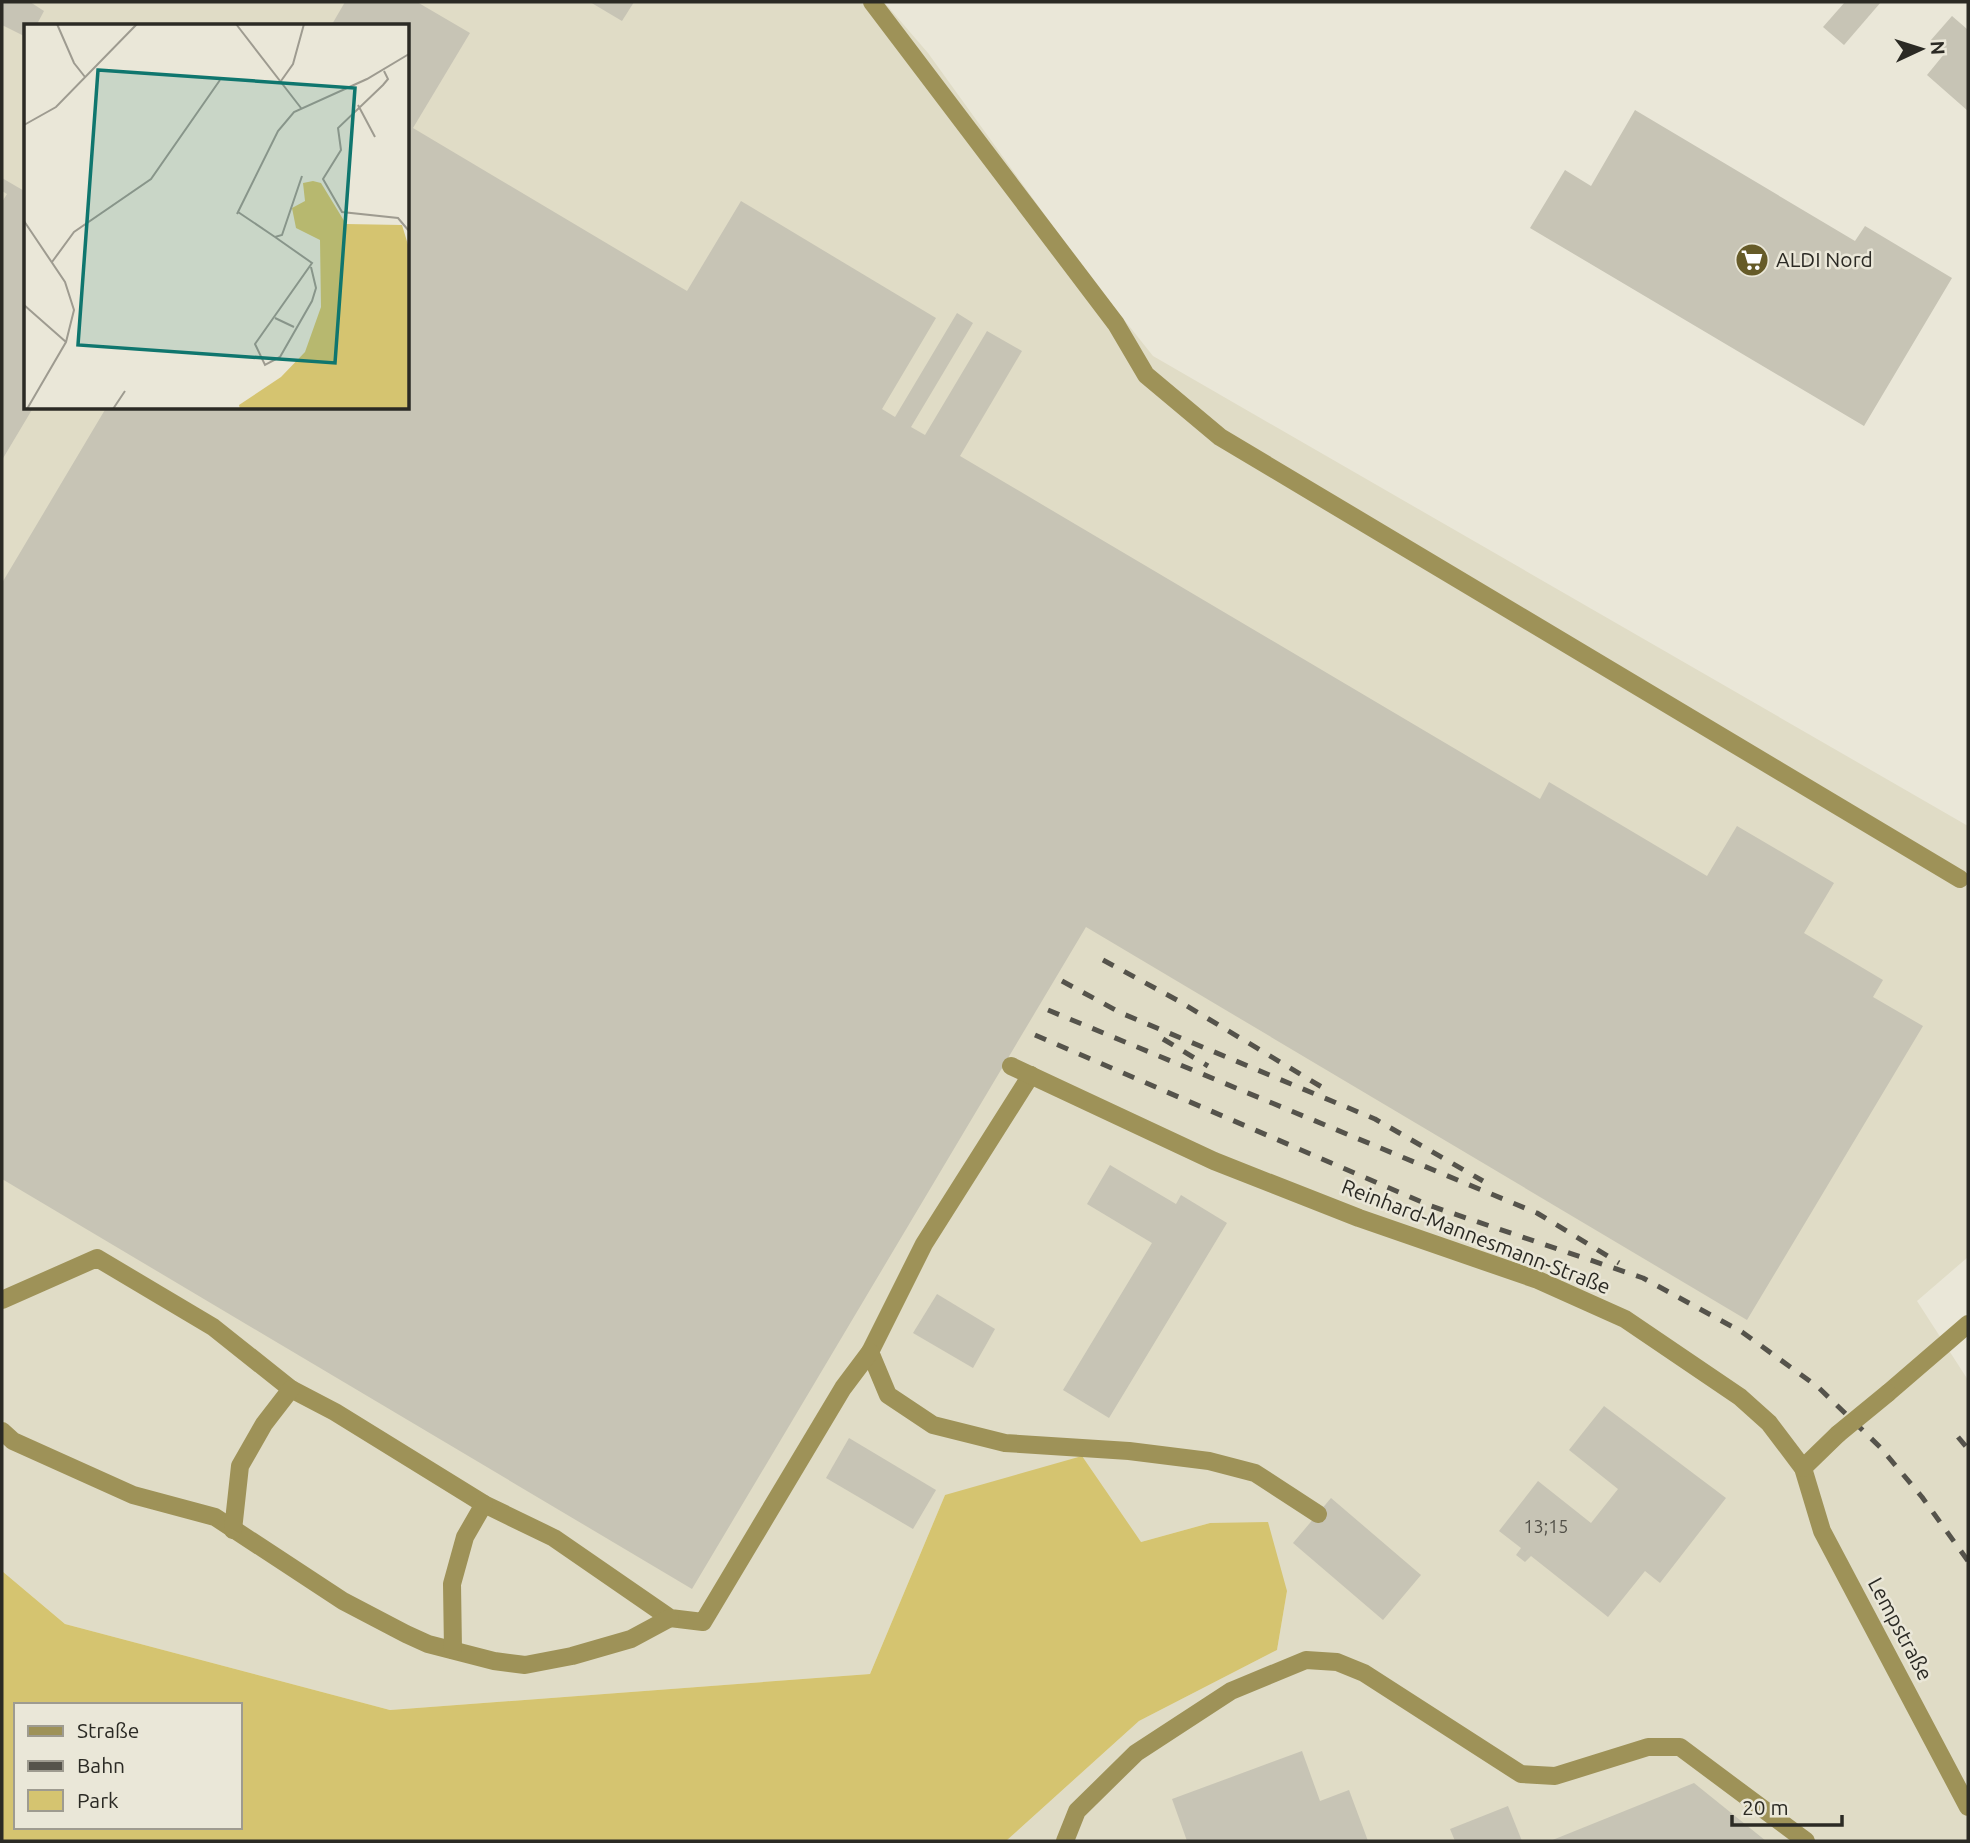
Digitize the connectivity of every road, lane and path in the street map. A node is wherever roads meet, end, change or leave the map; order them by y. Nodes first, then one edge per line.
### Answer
1 (872, 2) edge
2 (1960, 879) dead end
3 (1011, 1066) dead end
4 (1031, 1075) junction
5 (2, 1300) edge
6 (1968, 1324) edge
7 (870, 1352) junction
8 (291, 1389) junction
9 (2, 1431) edge
10 (1803, 1468) junction
11 (484, 1504) junction
12 (1318, 1514) dead end
13 (233, 1530) junction
14 (670, 1618) junction
15 (453, 1650) junction
16 (1968, 1807) edge
17 (1065, 1841) edge
18 (1806, 1841) edge

1 - 2 street
3 - 4 street, Reinhard-Mannesmann-Straße
4 - 7 street
4 - 10 street, Reinhard-Mannesmann-Straße
5 - 8 street
6 - 10 street, bridge
7 - 12 street
7 - 14 street
8 - 11 street
8 - 13 street
9 - 13 street
10 - 16 street, Lempstraße
11 - 14 street
11 - 15 street
13 - 15 street
14 - 15 street
17 - 18 street

